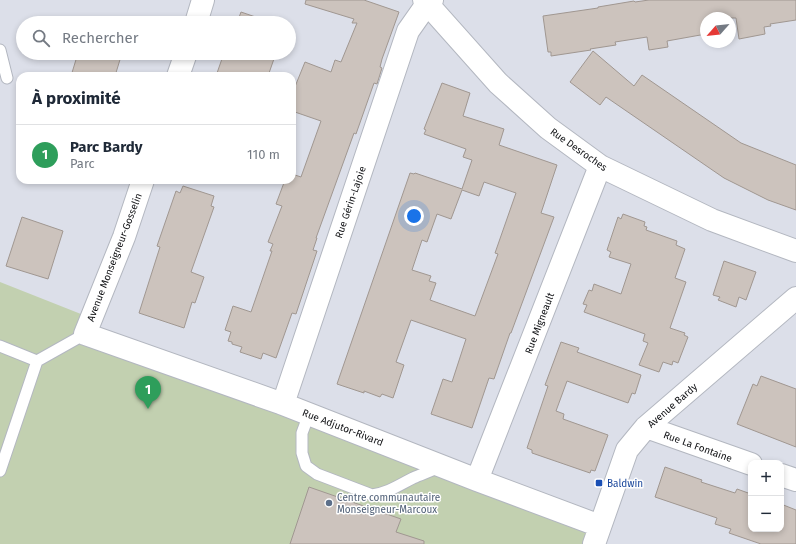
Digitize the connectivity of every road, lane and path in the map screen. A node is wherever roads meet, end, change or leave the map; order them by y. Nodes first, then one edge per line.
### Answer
1 (203, 0) edge
2 (428, 1) edge
3 (198, 16) edge
4 (0, 50) edge
5 (184, 60) edge
6 (179, 72) edge
7 (7, 78) dead end
8 (600, 166) junction
9 (142, 184) edge
10 (796, 251) edge
11 (796, 298) edge
12 (85, 334) junction
13 (0, 346) edge
14 (37, 361) junction
15 (283, 404) junction
16 (309, 414) junction
17 (646, 427) junction
18 (748, 463) edge
19 (442, 466) junction
20 (0, 471) edge
21 (784, 476) edge
22 (477, 480) junction
23 (796, 480) edge
24 (597, 535) edge

1 - 3 street
2 - 8 street, Rue Desroches
2 - 15 street, Rue Gérin-Lajoie
4 - 7 lane
5 - 6 street
8 - 10 street, Rue Desroches
8 - 22 street, Rue Migneault
9 - 12 street, Avenue Monseigneur-Gosselin
11 - 17 street, Avenue Bardy
12 - 14 lane
12 - 15 street, Rue Adjutor-Rivard
13 - 14 lane
14 - 20 lane
15 - 16 street, Rue Adjutor-Rivard
16 - 19 street, Rue Adjutor-Rivard
16 - 19 lane
17 - 18 street, Rue La Fontaine
17 - 24 street, Avenue Bardy
19 - 22 street, Rue Adjutor-Rivard
21 - 23 street
22 - 24 street, Rue Adjutor-Rivard

